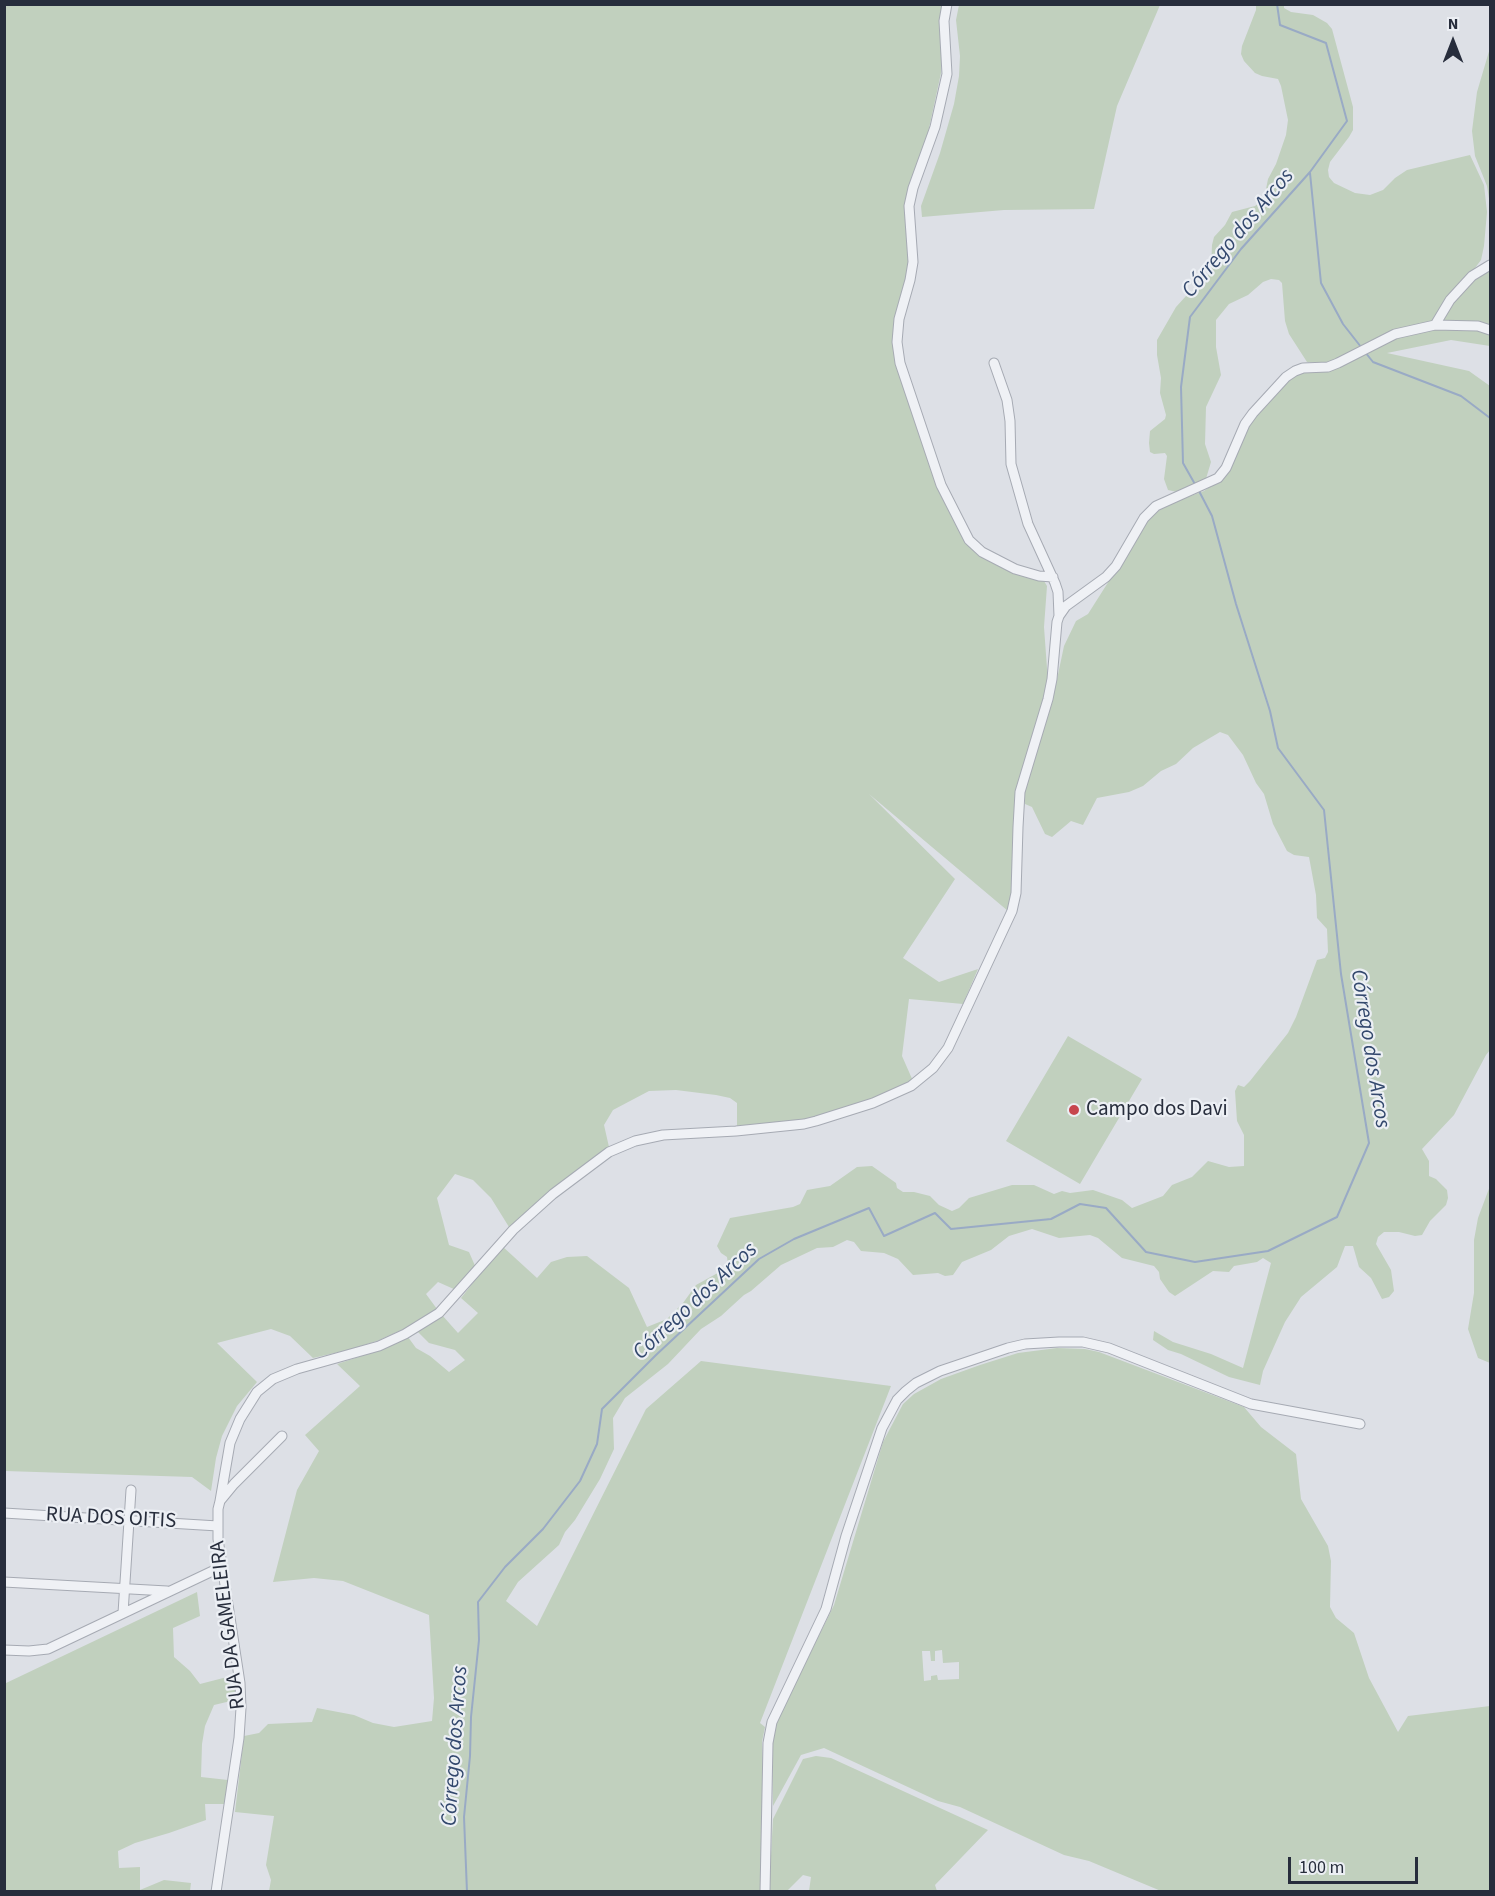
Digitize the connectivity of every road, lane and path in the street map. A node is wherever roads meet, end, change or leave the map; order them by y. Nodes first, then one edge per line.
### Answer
1 (947, 4) edge
2 (1491, 265) edge
3 (1435, 326) junction
4 (1491, 330) edge
5 (994, 363) dead end
6 (1053, 577) junction
7 (1059, 615) junction
8 (1360, 1424) dead end
9 (282, 1436) dead end
10 (131, 1490) dead end
11 (220, 1501) junction
12 (4, 1513) edge
13 (129, 1520) junction
14 (218, 1526) junction
15 (221, 1567) junction
16 (4, 1582) edge
17 (124, 1590) junction
18 (168, 1591) junction
19 (123, 1613) junction
20 (4, 1650) edge
21 (216, 1892) edge
22 (765, 1892) edge

1 - 6 street
2 - 3 street
3 - 4 street
3 - 7 street
5 - 6 street, RUA DA GAMELEIRA
6 - 7 street, RUA DA GAMELEIRA
7 - 11 street, RUA DA GAMELEIRA
8 - 22 street
9 - 11 street
10 - 13 street
11 - 14 street, RUA DA GAMELEIRA
12 - 13 street, RUA DOS OITIS
13 - 14 street, RUA DOS OITIS
13 - 17 street
14 - 15 street, RUA DA GAMELEIRA
15 - 18 street
15 - 21 street, RUA DA GAMELEIRA
16 - 17 street
17 - 18 street
17 - 19 street
18 - 19 street
19 - 20 street

